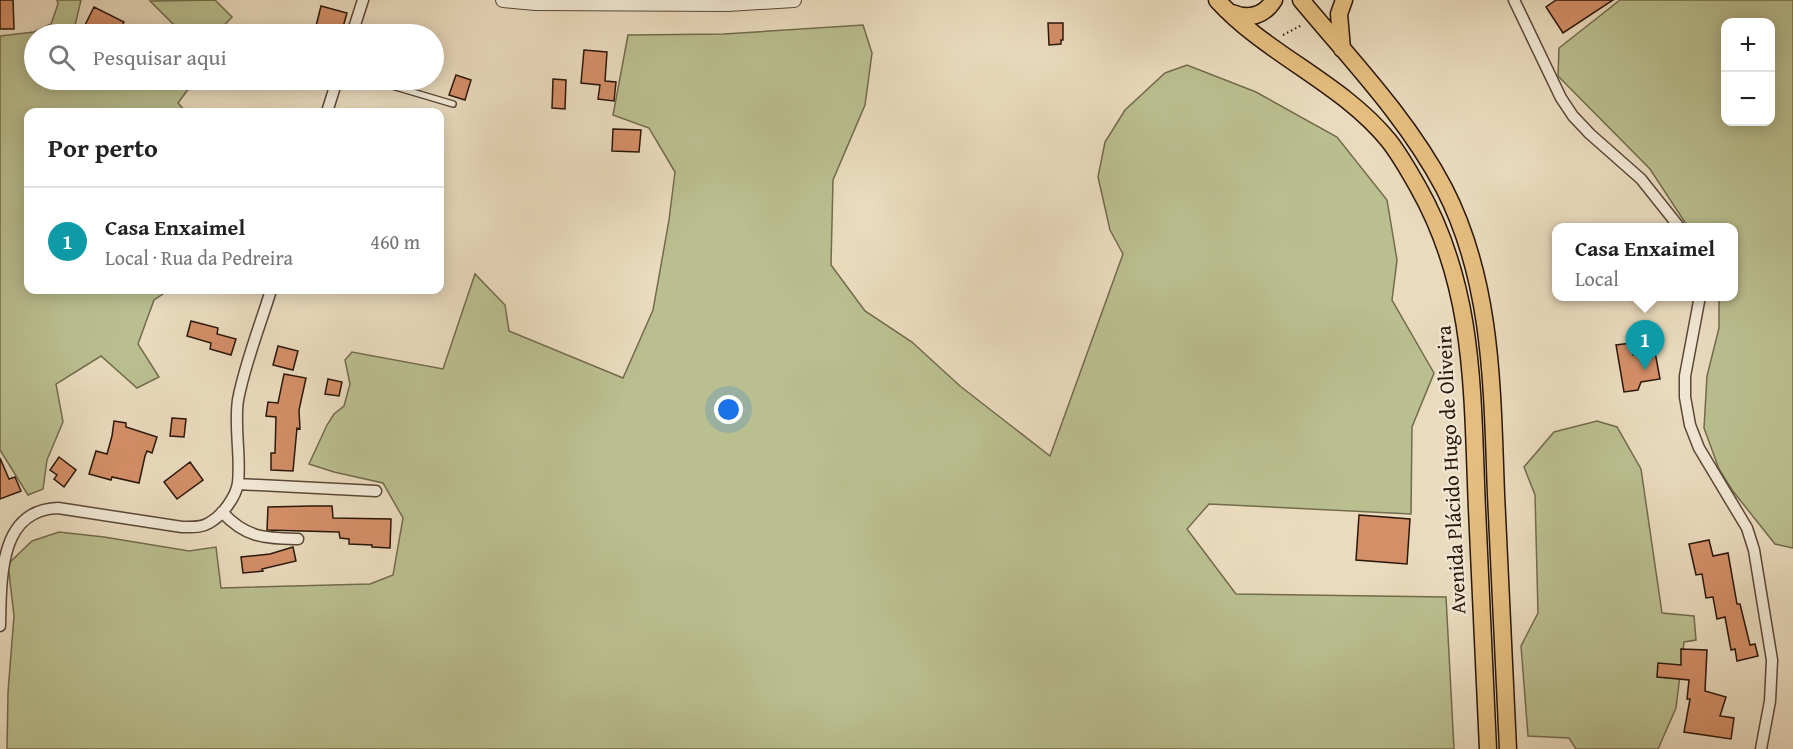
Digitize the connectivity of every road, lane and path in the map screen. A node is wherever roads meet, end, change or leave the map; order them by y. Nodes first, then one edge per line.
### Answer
1 (363, 0) edge
2 (503, 0) edge
3 (794, 0) edge
4 (1205, 0) edge
5 (1274, 0) edge
6 (1300, 0) edge
7 (1344, 0) edge
8 (1515, 0) edge
9 (1221, 3) edge
10 (1259, 15) junction
11 (355, 24) edge
12 (1342, 49) junction
13 (335, 90) edge
14 (406, 90) edge
15 (453, 104) dead end
16 (328, 108) edge
17 (1676, 223) edge
18 (270, 294) edge
19 (1699, 301) edge
20 (238, 484) junction
21 (376, 491) dead end
22 (222, 512) junction
23 (4, 532) edge
24 (298, 539) dead end
25 (0, 626) edge
26 (1488, 749) edge
27 (1508, 749) edge
28 (1761, 749) edge

1 - 11 street
2 - 3 street
4 - 9 street
5 - 10 main road
6 - 10 main road
6 - 12 main road, Avenida Plácido Hugo de Oliveira
7 - 12 main road
8 - 17 street
9 - 10 main road
9 - 26 main road, Avenida Plácido Hugo de Oliveira
12 - 27 main road, Avenida Plácido Hugo de Oliveira
13 - 16 street
14 - 15 lane
18 - 20 street
19 - 28 street
20 - 21 street
20 - 22 street
22 - 23 street
22 - 24 street
23 - 25 street

